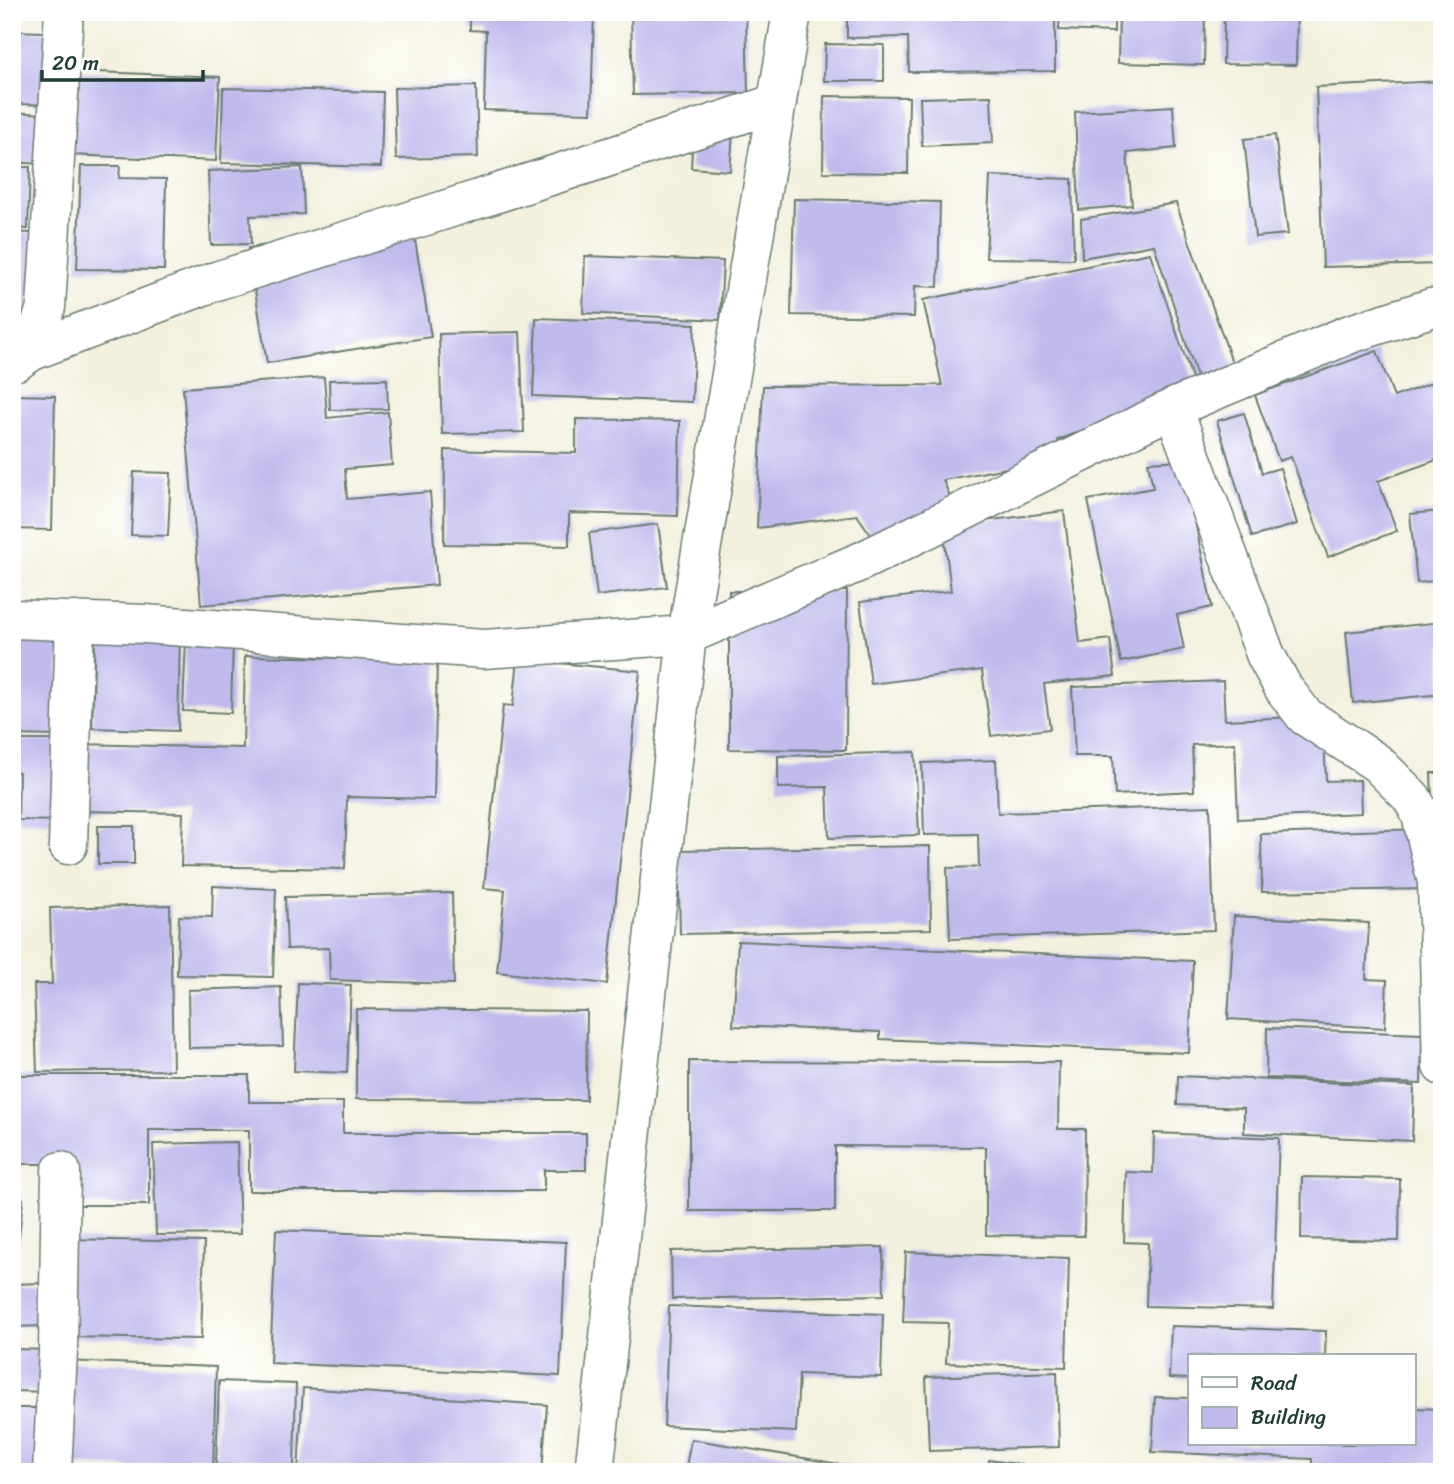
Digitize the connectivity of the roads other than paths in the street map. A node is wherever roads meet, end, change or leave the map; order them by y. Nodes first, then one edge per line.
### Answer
1 (64, 12) edge
2 (792, 12) edge
3 (777, 103) junction
4 (1442, 307) edge
5 (22, 357) edge
6 (1172, 408) junction
7 (12, 619) edge
8 (75, 621) junction
9 (687, 635) junction
10 (68, 845) dead end
11 (1442, 1066) edge
12 (61, 1171) dead end
13 (52, 1472) edge
14 (594, 1472) edge

1 - 5 street
2 - 3 street
3 - 5 street
3 - 9 street
4 - 6 street
6 - 9 street
6 - 11 street
7 - 8 street
8 - 9 street
8 - 10 street
9 - 14 street
12 - 13 street

